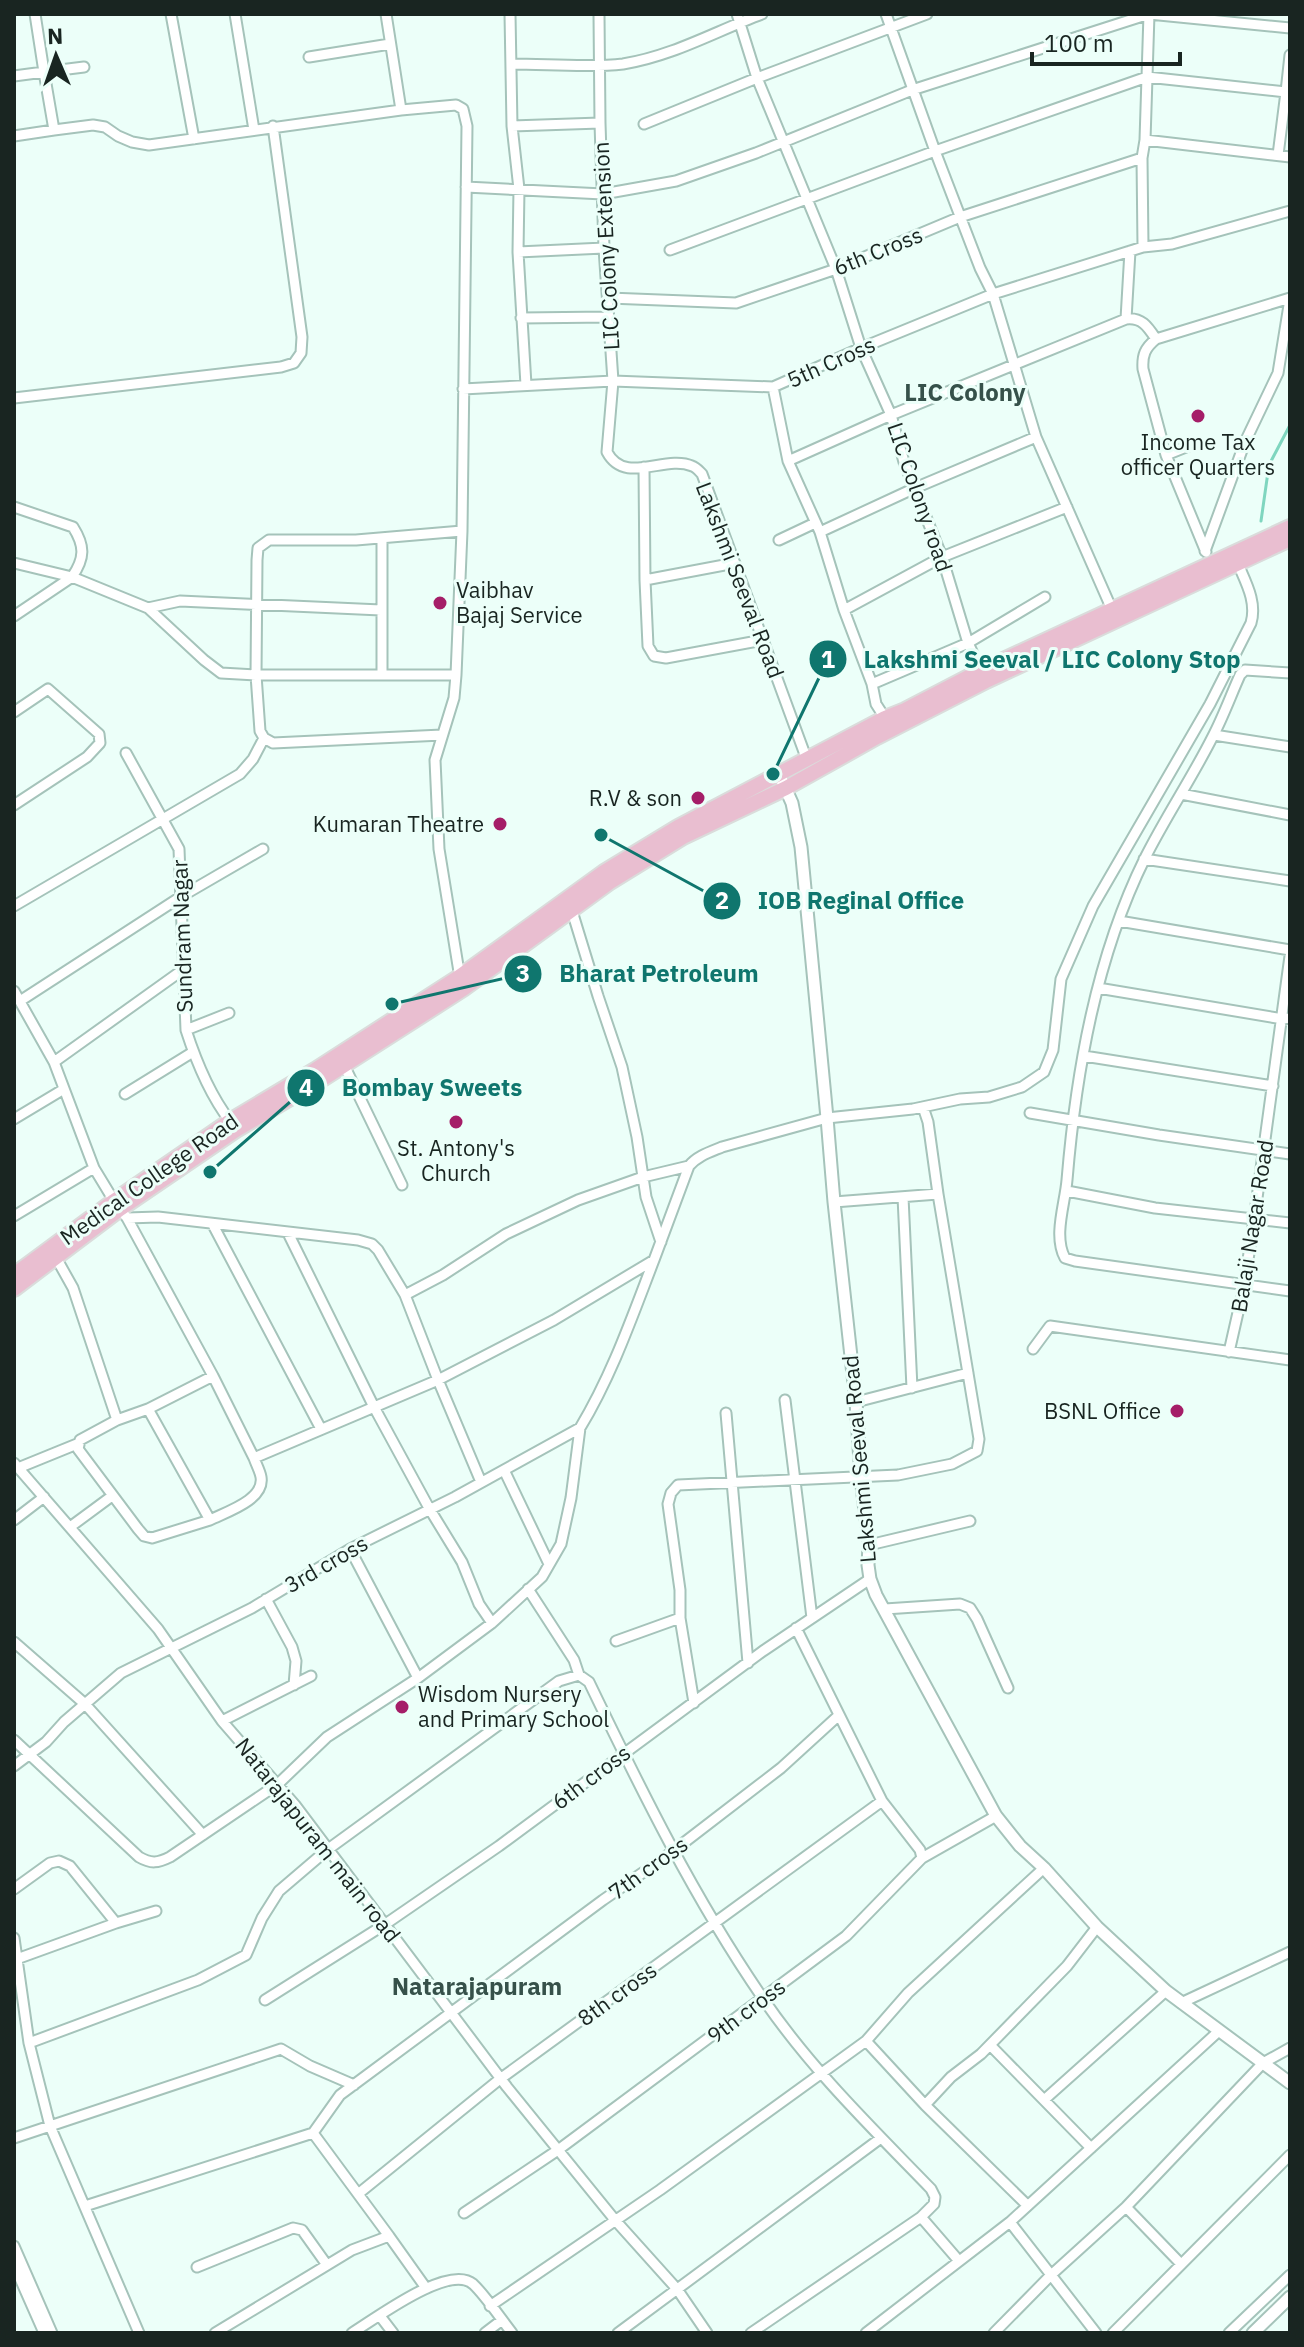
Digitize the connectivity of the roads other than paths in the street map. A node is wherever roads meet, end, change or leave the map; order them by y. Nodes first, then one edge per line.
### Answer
1 (35, 14) edge
2 (171, 14) edge
3 (235, 14) edge
4 (386, 14) edge
5 (510, 14) edge
6 (599, 14) edge
7 (762, 14) edge
8 (886, 14) edge
9 (927, 14) edge
10 (1149, 14) edge
11 (738, 18) edge
12 (890, 27) junction
13 (1290, 28) edge
14 (390, 44) junction
15 (1290, 55) edge
16 (309, 57) dead end
17 (512, 64) junction
18 (600, 64) junction
19 (84, 67) dead end
20 (44, 72) junction
21 (14, 76) edge
22 (1147, 77) junction
23 (757, 78) junction
24 (912, 90) junction
25 (1286, 92) junction
26 (401, 110) junction
27 (600, 123) junction
28 (644, 124) dead end
29 (273, 126) junction
30 (512, 126) junction
31 (54, 130) junction
32 (254, 130) junction
33 (14, 136) edge
34 (194, 139) junction
35 (1145, 140) junction
36 (784, 141) junction
37 (935, 151) junction
38 (1278, 155) junction
39 (1290, 157) edge
40 (1142, 158) junction
41 (466, 187) junction
42 (519, 189) junction
43 (603, 194) junction
44 (807, 200) junction
45 (1290, 211) edge
46 (960, 217) junction
47 (1143, 247) junction
48 (604, 248) junction
49 (670, 250) dead end
50 (1130, 251) junction
51 (518, 252) junction
52 (836, 269) junction
53 (993, 294) junction
54 (609, 298) junction
55 (1290, 299) edge
56 (608, 317) junction
57 (521, 318) junction
58 (1126, 319) junction
59 (1156, 339) junction
60 (861, 348) junction
61 (1013, 366) junction
62 (613, 381) junction
63 (526, 385) junction
64 (773, 387) junction
65 (463, 389) junction
66 (14, 398) edge
67 (891, 415) junction
68 (1036, 437) junction
69 (1191, 445) dead end
70 (1166, 455) junction
71 (788, 461) junction
72 (644, 467) junction
73 (626, 469) joint
74 (915, 488) junction
75 (14, 507) edge
76 (1067, 507) junction
77 (818, 527) junction
78 (1290, 527) edge
79 (462, 531) junction
80 (382, 538) junction
81 (1290, 539) edge
82 (779, 540) dead end
83 (942, 557) junction
84 (1207, 558) junction
85 (14, 563) edge
86 (735, 563) junction
87 (1238, 564) junction
88 (72, 577) junction
89 (645, 580) junction
90 (1045, 597) dead end
91 (255, 603) junction
92 (148, 608) junction
93 (381, 610) junction
94 (844, 610) junction
95 (1115, 615) junction
96 (14, 616) edge
97 (763, 640) junction
98 (968, 643) junction
99 (1290, 673) edge
100 (256, 675) junction
101 (382, 675) junction
102 (456, 675) junction
103 (984, 676) junction
104 (872, 684) junction
105 (14, 712) edge
106 (885, 718) junction
107 (442, 735) junction
108 (1214, 735) junction
109 (264, 738) junction
110 (1290, 747) edge
111 (126, 753) dead end
112 (807, 760) junction
113 (782, 781) junction
114 (1181, 794) junction
115 (14, 805) edge
116 (1290, 815) edge
117 (162, 819) junction
118 (680, 832) junction
119 (263, 849) dead end
120 (1144, 859) junction
121 (1290, 881) edge
122 (182, 896) junction
123 (14, 906) edge
124 (572, 911) junction
125 (1119, 921) junction
126 (1290, 953) edge
127 (184, 969) junction
128 (461, 983) junction
129 (1098, 988) junction
130 (14, 991) edge
131 (20, 1001) junction
132 (229, 1013) dead end
133 (1287, 1019) edge
134 (186, 1030) junction
135 (193, 1052) junction
136 (1084, 1056) junction
137 (54, 1062) junction
138 (344, 1065) junction
139 (1273, 1086) junction
140 (64, 1089) junction
141 (125, 1094) dead end
142 (923, 1107) junction
143 (1030, 1113) dead end
144 (827, 1118) junction
145 (14, 1119) edge
146 (230, 1121) junction
147 (1072, 1121) junction
148 (1265, 1151) junction
149 (1290, 1154) edge
150 (689, 1166) junction
151 (94, 1168) junction
152 (643, 1177) junction
153 (402, 1185) dead end
154 (1067, 1191) junction
155 (938, 1194) junction
156 (903, 1197) junction
157 (834, 1202) junction
158 (120, 1210) junction
159 (14, 1216) edge
160 (1254, 1220) junction
161 (1290, 1223) edge
162 (213, 1225) junction
163 (288, 1233) junction
164 (661, 1242) junction
165 (53, 1252) junction
166 (654, 1260) junction
167 (14, 1275) edge
168 (1244, 1286) junction
169 (14, 1289) edge
170 (1290, 1291) edge
171 (405, 1295) junction
172 (1033, 1349) dead end
173 (1229, 1352) junction
174 (1290, 1360) edge
175 (968, 1373) junction
176 (213, 1376) junction
177 (438, 1380) junction
178 (912, 1388) junction
179 (785, 1400) dead end
180 (856, 1402) junction
181 (374, 1407) junction
182 (148, 1409) junction
183 (726, 1413) dead end
184 (117, 1420) junction
185 (580, 1428) junction
186 (321, 1429) junction
187 (77, 1444) junction
188 (254, 1458) junction
189 (16, 1466) edge
190 (504, 1470) junction
191 (861, 1477) junction
192 (795, 1479) junction
193 (481, 1482) junction
194 (731, 1483) junction
195 (112, 1496) junction
196 (44, 1497) junction
197 (429, 1508) junction
198 (14, 1520) edge
199 (210, 1520) junction
200 (970, 1521) dead end
201 (70, 1527) junction
202 (869, 1545) junction
203 (350, 1549) junction
204 (549, 1564) junction
205 (870, 1579) junction
206 (528, 1589) junction
207 (266, 1599) junction
208 (885, 1609) junction
209 (680, 1618) junction
210 (812, 1618) junction
211 (492, 1623) junction
212 (796, 1628) junction
213 (616, 1641) dead end
214 (14, 1642) edge
215 (172, 1648) junction
216 (748, 1663) junction
217 (579, 1675) junction
218 (311, 1676) dead end
219 (418, 1678) junction
220 (294, 1685) junction
221 (1008, 1688) dead end
222 (694, 1703) junction
223 (85, 1704) junction
224 (838, 1716) junction
225 (222, 1721) junction
226 (14, 1740) edge
227 (624, 1753) junction
228 (29, 1755) junction
229 (14, 1766) edge
230 (278, 1784) junction
231 (882, 1801) junction
232 (996, 1816) junction
233 (203, 1835) junction
234 (327, 1850) junction
235 (674, 1851) junction
236 (922, 1858) junction
237 (1044, 1868) junction
238 (14, 1889) edge
239 (156, 1911) dead end
240 (116, 1923) junction
241 (715, 1923) junction
242 (385, 1924) junction
243 (1097, 1927) junction
244 (14, 1938) edge
245 (1290, 1952) edge
246 (16, 1960) edge
247 (1166, 1991) junction
248 (763, 1998) junction
249 (265, 2000) dead end
250 (1181, 2003) junction
251 (451, 2013) junction
252 (1219, 2031) junction
253 (866, 2041) junction
254 (29, 2043) junction
255 (990, 2045) junction
256 (1290, 2048) edge
257 (1263, 2063) junction
258 (821, 2073) junction
259 (500, 2079) junction
260 (1290, 2083) edge
261 (354, 2085) junction
262 (1044, 2100) junction
263 (925, 2105) junction
264 (50, 2126) junction
265 (313, 2133) junction
266 (14, 2138) edge
267 (881, 2138) junction
268 (1091, 2148) junction
269 (558, 2150) junction
270 (1290, 2155) edge
271 (358, 2194) junction
272 (1027, 2205) junction
273 (85, 2206) junction
274 (1126, 2207) junction
275 (464, 2213) dead end
276 (921, 2217) junction
277 (615, 2220) junction
278 (1010, 2222) junction
279 (389, 2236) junction
280 (14, 2246) edge
281 (959, 2261) junction
282 (1181, 2264) junction
283 (14, 2265) edge
284 (327, 2265) junction
285 (197, 2267) dead end
286 (1051, 2275) junction
287 (1290, 2275) edge
288 (426, 2288) junction
289 (677, 2289) junction
290 (1290, 2297) edge
291 (490, 2306) junction
292 (380, 2316) junction
293 (502, 2320) junction
294 (44, 2333) edge
295 (52, 2333) edge
296 (139, 2333) edge
297 (215, 2333) edge
298 (352, 2333) edge
299 (393, 2333) edge
300 (485, 2333) edge
301 (512, 2333) edge
302 (618, 2333) edge
303 (707, 2333) edge
304 (751, 2333) edge
305 (866, 2333) edge
306 (994, 2333) edge
307 (1096, 2333) edge
308 (1113, 2333) edge
309 (1229, 2333) edge
310 (1253, 2333) edge

1 - 20 street
2 - 34 street
3 - 32 street
4 - 14 street
5 - 17 street
6 - 18 street, LIC Colony Extension
7 - 11 street
8 - 12 street
9 - 12 street
10 - 13 street
10 - 22 street
10 - 24 street
11 - 18 street
11 - 23 street, LIC Colony road
12 - 23 street
12 - 24 street
14 - 16 street
14 - 26 street
15 - 25 street
17 - 18 street
17 - 30 street
18 - 27 street, LIC Colony Extension
19 - 20 street
20 - 21 street
20 - 31 street
22 - 25 street
22 - 35 street
22 - 37 street
23 - 28 street
23 - 36 street, LIC Colony road
24 - 36 street
24 - 37 street
25 - 38 street
26 - 29 street
26 - 41 street
27 - 30 street
27 - 43 street, LIC Colony Extension
29 - 32 street
29 - 66 street
30 - 42 street
31 - 33 street
31 - 34 street
32 - 34 street
35 - 38 street
35 - 40 street
36 - 43 street
36 - 44 street, LIC Colony road
37 - 44 street
37 - 46 street
38 - 39 street
40 - 46 street, 6th Cross
40 - 47 street
41 - 42 street
41 - 65 street
42 - 43 street
42 - 51 street
43 - 48 street, LIC Colony Extension
44 - 49 street
44 - 52 street, LIC Colony road
45 - 47 street, 5th Cross
46 - 52 street, 6th Cross
46 - 53 street
47 - 50 street, 5th Cross
48 - 51 street
48 - 54 street, LIC Colony Extension
50 - 53 street, 5th Cross
50 - 58 street
51 - 57 street
52 - 54 street, 6th Cross
52 - 60 street, LIC Colony road
53 - 60 street, 5th Cross
53 - 61 street
54 - 56 street, LIC Colony Extension
55 - 59 street
55 - 84 street
56 - 57 street
56 - 62 street, LIC Colony Extension
57 - 63 street
58 - 59 street
58 - 61 street
59 - 70 street
60 - 64 street, 5th Cross
60 - 67 street, LIC Colony road
61 - 67 street
61 - 68 street
62 - 63 street, 5th Cross
62 - 64 street, 5th Cross
62 - 73 street, LIC Colony Extension
63 - 65 street, 5th Cross
64 - 71 street
65 - 79 street
67 - 71 street
67 - 74 street, LIC Colony road
68 - 74 street
68 - 76 street
69 - 70 street
70 - 84 street
71 - 77 street
72 - 73 street, Lakshmi Seeval Road
72 - 86 street, Lakshmi Seeval Road
72 - 89 street
74 - 77 street
74 - 83 street, LIC Colony road
75 - 88 street
76 - 83 street
76 - 95 street
77 - 82 street
77 - 94 street
78 - 84 main road, Medical College Road
79 - 80 street
79 - 102 street
80 - 91 street
80 - 93 street
81 - 87 main road, Medical College Road
83 - 94 street
83 - 98 street, LIC Colony road
84 - 95 main road, Medical College Road
85 - 88 street
86 - 89 street
86 - 97 street, Lakshmi Seeval Road
87 - 95 main road, Medical College Road
87 - 142 street
88 - 92 street
88 - 96 street
89 - 97 street
90 - 98 street
91 - 92 street
91 - 93 street
91 - 100 street
92 - 100 street
93 - 101 street
94 - 104 street
95 - 103 main road, Medical College Road
97 - 112 street, Lakshmi Seeval Road
98 - 103 street, LIC Colony road
98 - 104 street
99 - 108 street
100 - 101 street
100 - 109 street
101 - 102 street
102 - 107 street
103 - 106 main road, Medical College Road
103 - 113 main road, Medical College Road
104 - 106 street
105 - 115 street
106 - 112 main road, Medical College Road
107 - 109 street
107 - 128 street
108 - 110 street
108 - 114 street
109 - 117 street
111 - 117 street, Sundram Nagar
112 - 113 main road, Medical College Road
113 - 118 main road, Medical College Road
113 - 144 street, Lakshmi Seeval Road
114 - 116 street
114 - 120 street
117 - 122 street, Sundram Nagar
117 - 123 street
118 - 124 main road, Medical College Road
118 - 128 main road, Medical College Road
119 - 122 street
120 - 121 street
120 - 125 street
122 - 127 street, Sundram Nagar
122 - 131 street
124 - 128 main road, Medical College Road
124 - 152 street
125 - 126 street
125 - 129 street
126 - 133 street, Balaji Nagar Road
127 - 134 street, Sundram Nagar
127 - 137 street
128 - 138 main road, Medical College Road
128 - 146 main road, Medical College Road
129 - 133 street
129 - 136 street
130 - 131 street
131 - 137 street
132 - 134 street
133 - 139 street, Balaji Nagar Road
134 - 135 street, Sundram Nagar
135 - 141 street
135 - 146 street, Sundram Nagar
136 - 139 street
136 - 147 street
137 - 140 street
138 - 153 street
138 - 158 main road, Medical College Road
139 - 148 street, Balaji Nagar Road
140 - 145 street
140 - 151 street
142 - 144 street
142 - 155 street
143 - 147 street
144 - 150 street
144 - 157 street, Lakshmi Seeval Road
146 - 158 main road, Medical College Road
147 - 148 street
147 - 154 street
148 - 149 street
148 - 160 street, Balaji Nagar Road
150 - 152 street
150 - 164 street
151 - 158 street
151 - 159 street
152 - 164 street
152 - 171 street
154 - 160 street
154 - 168 street
155 - 156 street
155 - 175 street
156 - 157 street
156 - 178 street
157 - 180 street, Lakshmi Seeval Road
158 - 162 street
158 - 165 main road, Medical College Road
158 - 176 street
160 - 161 street
160 - 168 street, Balaji Nagar Road
162 - 163 street
162 - 186 street
163 - 171 street
163 - 181 street
164 - 166 street
165 - 167 main road, Medical College Road
165 - 169 main road, Medical College Road
165 - 184 street
166 - 177 street
166 - 185 street
168 - 170 street
168 - 173 street, Balaji Nagar Road
171 - 177 street
172 - 173 street
173 - 174 street
175 - 178 street
175 - 191 street
176 - 182 street
176 - 188 street
177 - 181 street
177 - 193 street
178 - 180 street
179 - 192 street
180 - 191 street, Lakshmi Seeval Road
181 - 186 street
181 - 197 street
182 - 184 street
182 - 199 street
183 - 194 street
184 - 187 street
185 - 190 street, 3rd cross
185 - 204 street
186 - 188 street
187 - 189 street
187 - 195 street
188 - 199 street
189 - 196 street, Natarajapuram main road
190 - 193 street, 3rd cross
190 - 204 street
191 - 192 street
191 - 202 street, Lakshmi Seeval Road
192 - 194 street
192 - 210 street
193 - 197 street, 3rd cross
194 - 209 street
194 - 216 street
195 - 199 street
195 - 201 street
196 - 198 street
196 - 201 street, Natarajapuram main road
197 - 203 street, 3rd cross
197 - 211 street
200 - 202 street
201 - 215 street, Natarajapuram main road
202 - 205 street, Lakshmi Seeval Road
203 - 207 street, 3rd cross
203 - 219 street
204 - 206 street
205 - 208 street, Lakshmi Seeval Road
205 - 210 street, 6th cross
206 - 211 street
206 - 217 street
207 - 215 street, 3rd cross
207 - 220 street
208 - 221 street
208 - 232 street, Lakshmi Seeval Road
209 - 213 street
209 - 222 street
210 - 212 street, 6th cross
211 - 219 street
212 - 216 street, 6th cross
212 - 224 street
214 - 223 street
215 - 223 street, 3rd cross
215 - 225 street, Natarajapuram main road
216 - 222 street, 6th cross
217 - 227 street
217 - 234 street
218 - 220 street
219 - 230 street
220 - 225 street
222 - 227 street, 6th cross
223 - 228 street, 3rd cross
223 - 233 street
224 - 231 street
224 - 235 street, 7th cross
225 - 230 street, Natarajapuram main road
226 - 228 street
227 - 235 street
227 - 242 street, 6th cross
228 - 229 street, 3rd cross
228 - 233 street
230 - 233 street
230 - 234 street, Natarajapuram main road
231 - 236 street
231 - 241 street, 8th cross
232 - 236 street, 9th cross
232 - 237 street, Lakshmi Seeval Road
234 - 242 street, Natarajapuram main road
234 - 254 street
235 - 241 street
235 - 251 street, 7th cross
236 - 248 street, 9th cross
237 - 243 street, Lakshmi Seeval Road
237 - 253 street
238 - 240 street
239 - 240 street
240 - 246 street
241 - 248 street
241 - 259 street, 8th cross
242 - 249 street, 6th cross
242 - 251 street, Natarajapuram main road
243 - 247 street, Lakshmi Seeval Road
243 - 255 street
244 - 246 street
245 - 250 street
246 - 254 street
247 - 250 street, Lakshmi Seeval Road
247 - 262 street
248 - 258 street
248 - 269 street, 9th cross
250 - 252 street, Lakshmi Seeval Road
251 - 259 street, Natarajapuram main road
251 - 261 street, 7th cross
252 - 257 street, Lakshmi Seeval Road
252 - 268 street
253 - 258 street
253 - 263 street
254 - 264 street
255 - 262 street
255 - 263 street
256 - 257 street
257 - 260 street, Lakshmi Seeval Road
257 - 274 street
258 - 267 street
258 - 277 street
259 - 269 street, Natarajapuram main road
259 - 271 street, 8th cross
261 - 264 street
261 - 265 street, 7th cross
262 - 268 street
263 - 272 street
264 - 266 street
264 - 273 street
265 - 271 street
265 - 273 street
267 - 276 street
267 - 289 street
268 - 272 street
269 - 275 street, 9th cross
269 - 277 street, Natarajapuram main road
270 - 282 street
271 - 279 street
272 - 278 street
273 - 296 street
274 - 282 street
274 - 286 street
276 - 281 street
276 - 304 street
277 - 289 street, Natarajapuram main road
277 - 291 street
278 - 281 street
278 - 286 street
279 - 284 street
279 - 288 street
280 - 295 street
281 - 305 street
282 - 308 street
283 - 294 street
284 - 285 street
284 - 297 street
286 - 306 street
286 - 307 street
287 - 309 street
288 - 291 street
288 - 292 street
289 - 302 street
289 - 303 street, Natarajapuram main road
290 - 310 street
291 - 293 street
292 - 298 street
292 - 299 street
293 - 300 street
293 - 301 street

